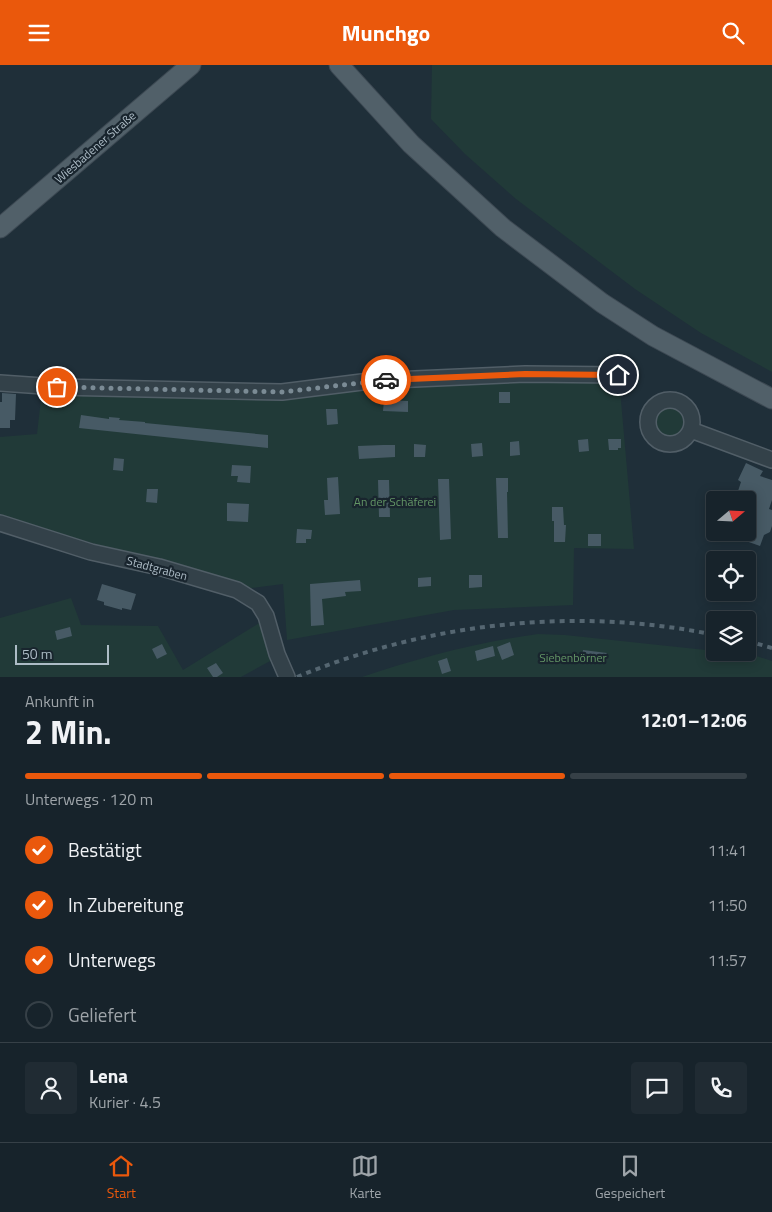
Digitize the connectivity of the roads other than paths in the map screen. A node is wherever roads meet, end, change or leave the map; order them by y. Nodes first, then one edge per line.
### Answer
1 (191, 65) edge
2 (339, 65) edge
3 (0, 228) edge
4 (618, 375) dead end
5 (0, 383) edge
6 (772, 399) edge
7 (691, 430) dead end
8 (772, 460) edge
9 (0, 523) edge
10 (287, 677) edge

1 - 3 main road, Wiesbadener Straße
2 - 6 main road
4 - 5 street
7 - 8 street
9 - 10 street, Stadtgraben

